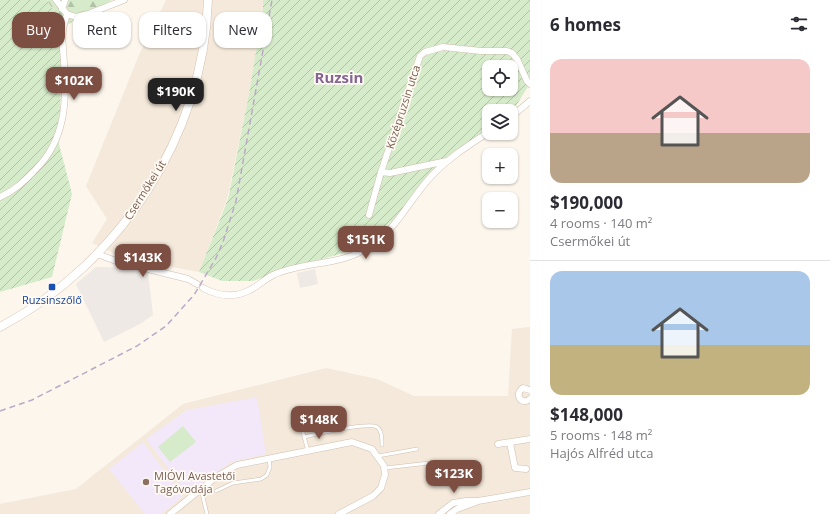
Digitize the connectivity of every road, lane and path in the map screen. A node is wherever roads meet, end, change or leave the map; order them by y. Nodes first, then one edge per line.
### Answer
1 (56, 0) edge
2 (65, 0) edge
3 (124, 0) edge
4 (208, 0) edge
5 (62, 9) junction
6 (67, 14) junction
7 (530, 84) edge
8 (530, 101) edge
9 (518, 111) edge
10 (482, 137) edge
11 (447, 161) junction
12 (381, 172) junction
13 (0, 197) edge
14 (369, 215) dead end
15 (98, 254) junction
16 (197, 284) dead end
17 (203, 288) dead end
18 (0, 327) edge
19 (530, 390) edge
20 (530, 399) edge
21 (301, 410) dead end
22 (304, 437) junction
23 (530, 439) edge
24 (510, 443) junction
25 (498, 444) dead end
26 (382, 445) dead end
27 (417, 449) dead end
28 (308, 451) junction
29 (377, 456) junction
30 (269, 458) junction
31 (438, 462) dead end
32 (385, 468) junction
33 (526, 469) dead end
34 (201, 489) junction
35 (216, 490) dead end
36 (530, 492) edge
37 (466, 504) junction
38 (170, 514) edge
39 (207, 514) edge
40 (339, 514) edge
41 (438, 514) edge
42 (450, 514) edge
43 (468, 514) edge

1 - 5 street
2 - 5 street
3 - 6 street
4 - 15 main road, Csermőkei út
5 - 6 street
6 - 13 street
7 - 12 street, Középruzsin utca
8 - 9 street
10 - 11 street
11 - 12 street
11 - 17 street
12 - 14 street, Középruzsin utca
15 - 16 street
15 - 18 main road, Csermőkei út
19 - 20 street
21 - 22 lane
22 - 26 lane
22 - 28 lane
23 - 24 street
24 - 25 street
24 - 33 street
27 - 29 lane
28 - 29 street
28 - 30 street
29 - 32 street
30 - 34 street
30 - 35 lane
31 - 32 lane
32 - 40 street
34 - 38 street
34 - 39 lane
36 - 37 street
37 - 41 street
37 - 42 street
37 - 43 street

